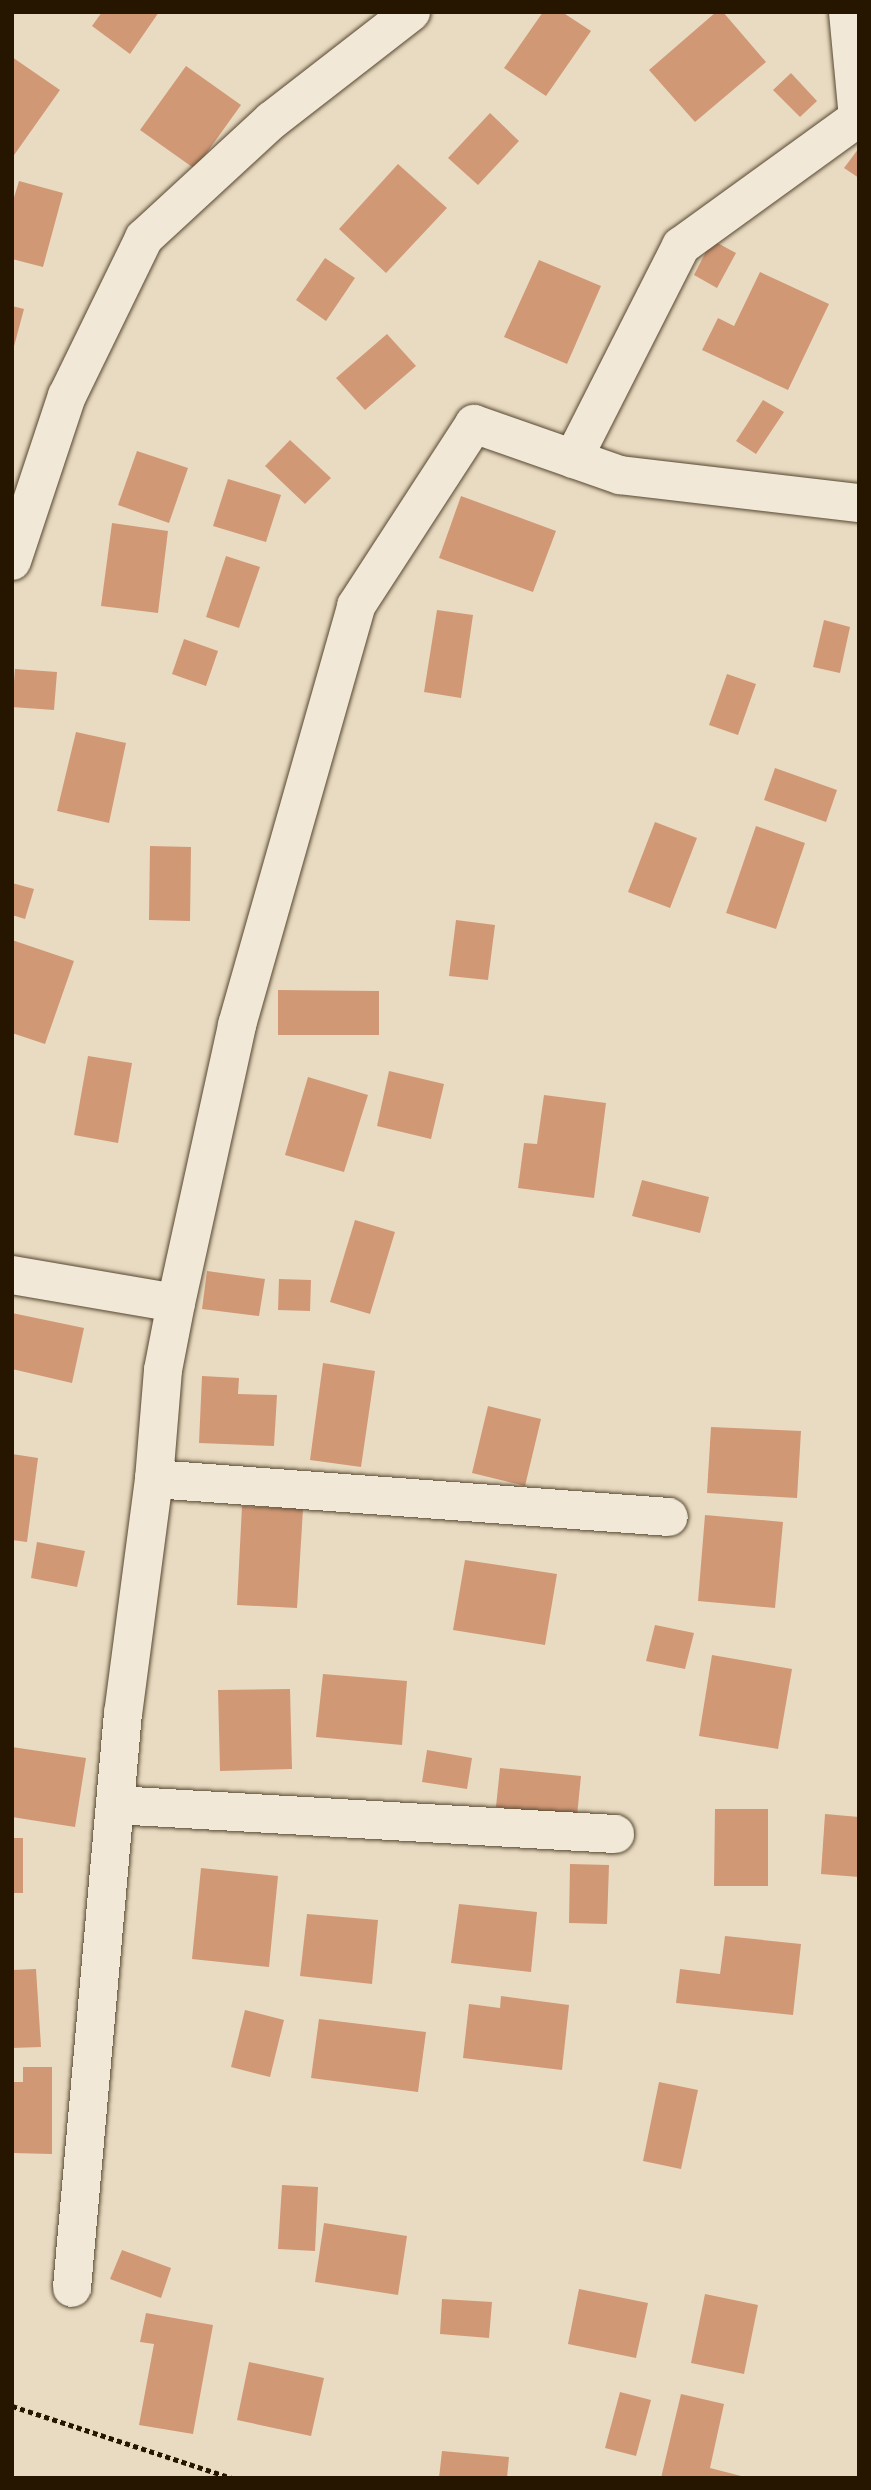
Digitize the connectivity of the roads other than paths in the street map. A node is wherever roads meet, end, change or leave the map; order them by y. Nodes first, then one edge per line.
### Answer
1 (411, 12) edge
2 (848, 12) edge
3 (573, 459) junction
4 (859, 503) edge
5 (12, 561) edge
6 (12, 1275) edge
7 (176, 1303) junction
8 (154, 1479) junction
9 (669, 1517) dead end
10 (115, 1805) junction
11 (615, 1834) dead end
12 (72, 2288) dead end

1 - 5 street
2 - 3 street
3 - 4 street
3 - 7 street
6 - 7 street
7 - 8 street
8 - 9 street
8 - 10 street
10 - 11 street
10 - 12 street

